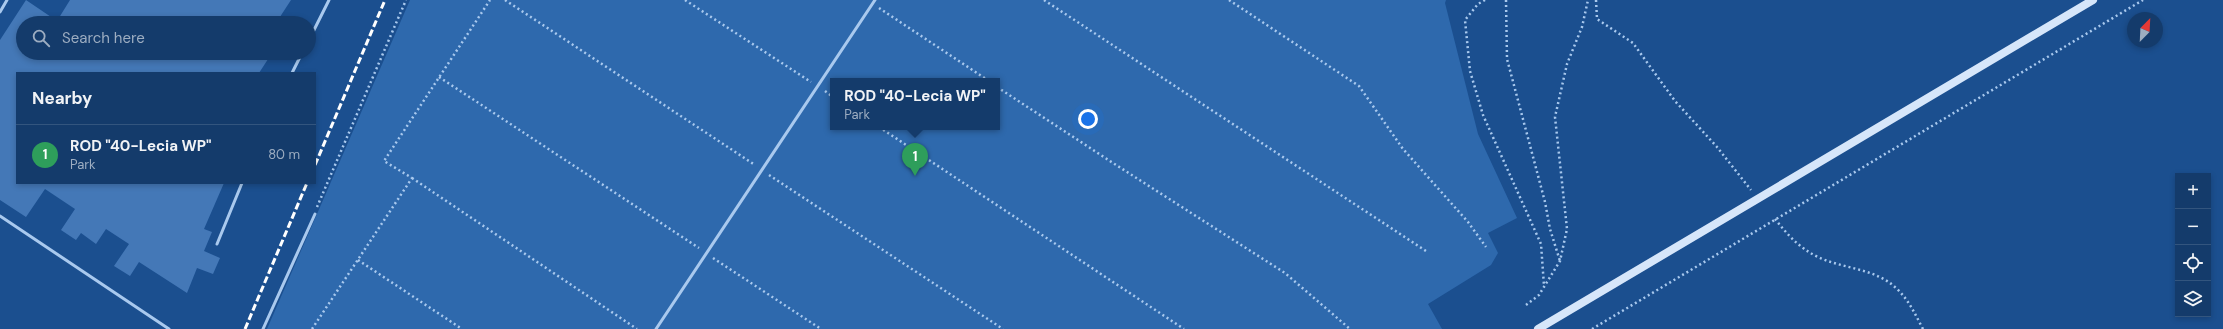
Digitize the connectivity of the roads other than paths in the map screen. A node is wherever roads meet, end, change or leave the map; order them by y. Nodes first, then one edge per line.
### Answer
1 (8, 0) edge
2 (329, 0) edge
3 (875, 0) edge
4 (2093, 0) edge
5 (0, 12) edge
6 (316, 26) edge
7 (298, 60) edge
8 (292, 72) edge
9 (242, 184) edge
10 (314, 214) road end
11 (0, 216) edge
12 (217, 244) dead end
13 (169, 329) edge
14 (263, 329) edge
15 (656, 329) edge
16 (1538, 329) edge

1 - 5 lane
2 - 6 lane
3 - 15 lane
4 - 16 street
7 - 8 lane
9 - 12 lane
10 - 14 lane
11 - 13 lane

